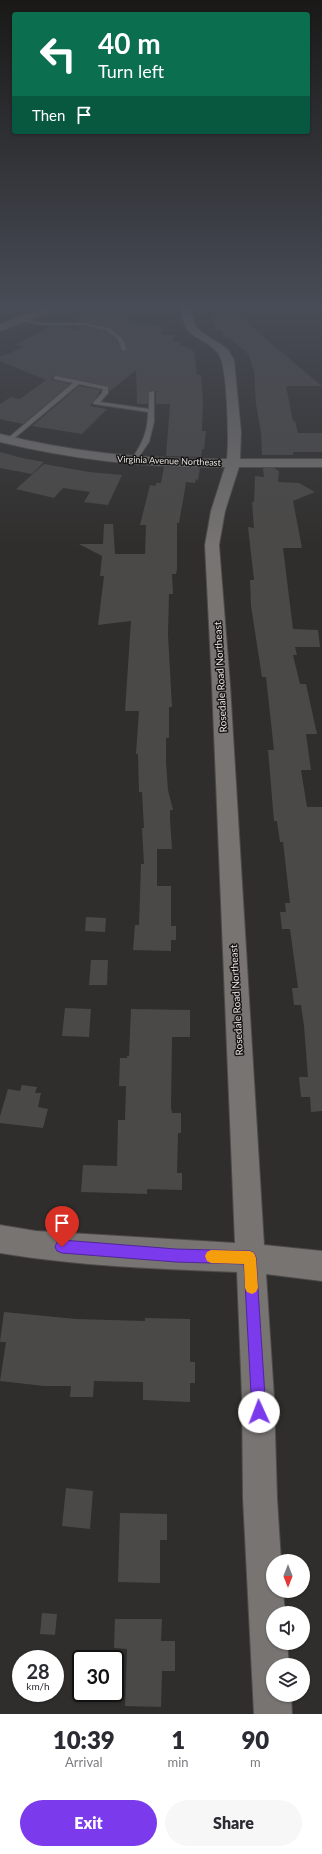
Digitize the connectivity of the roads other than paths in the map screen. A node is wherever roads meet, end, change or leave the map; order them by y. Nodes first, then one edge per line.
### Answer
1 (69, 389) edge
2 (106, 389) edge
3 (231, 389) edge
4 (152, 392) dead end
5 (151, 411) junction
6 (4, 439) edge
7 (134, 460) junction
8 (238, 463) junction
9 (316, 463) edge
10 (322, 477) edge
11 (0, 1239) edge
12 (250, 1258) junction
13 (322, 1266) edge
14 (273, 1714) edge

1 - 6 lane
2 - 5 lane
3 - 8 street, Rosedale Road Northeast
4 - 5 lane
5 - 7 lane
6 - 7 street, Virginia Avenue Northeast
7 - 8 street, Virginia Avenue Northeast
8 - 9 street, Virginia Avenue Northeast
8 - 12 street, Rosedale Road Northeast
9 - 10 street
11 - 12 street
12 - 13 street
12 - 14 street, Rosedale Road Northeast

